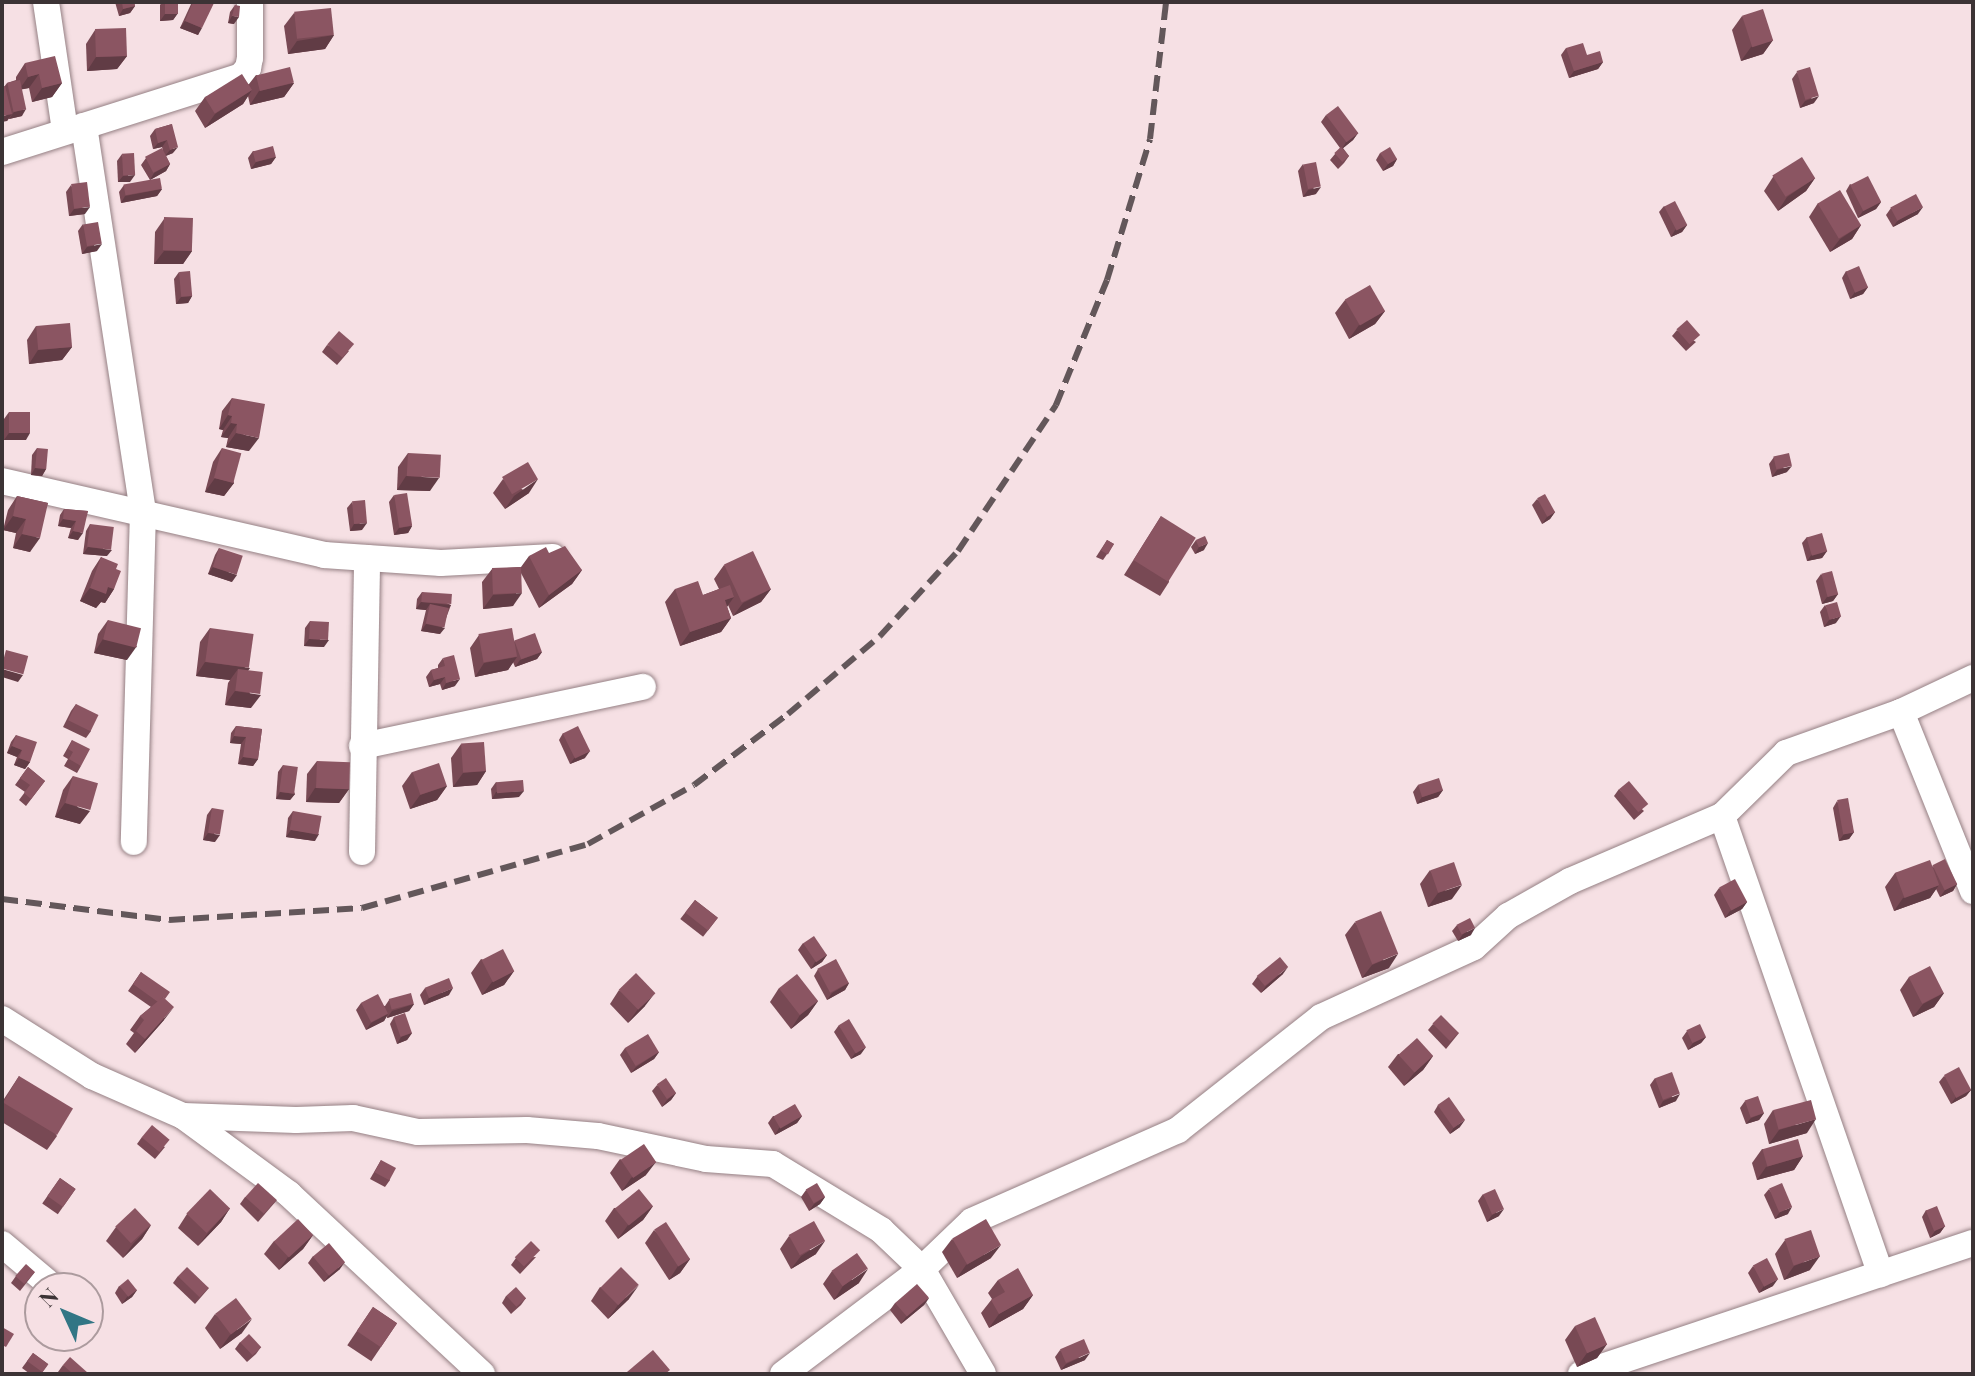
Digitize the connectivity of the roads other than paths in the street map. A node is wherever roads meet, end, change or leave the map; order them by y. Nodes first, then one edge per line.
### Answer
1 (46, 2) edge
2 (250, 2) edge
3 (75, 128) junction
4 (2, 152) edge
5 (2, 481) edge
6 (143, 511) junction
7 (553, 557) edge
8 (367, 558) junction
9 (1973, 678) edge
10 (643, 687) dead end
11 (1901, 712) junction
12 (362, 746) junction
13 (1722, 816) junction
14 (134, 842) dead end
15 (362, 852) dead end
16 (1973, 891) edge
17 (2, 1019) edge
18 (183, 1116) junction
19 (1973, 1243) edge
20 (2, 1244) edge
21 (922, 1269) junction
22 (35, 1272) edge
23 (1881, 1274) junction
24 (482, 1374) edge
25 (783, 1374) edge
26 (983, 1374) edge
27 (1581, 1374) edge

1 - 3 street
2 - 3 street
3 - 4 street
3 - 6 street
5 - 6 street
6 - 8 street
6 - 14 street
7 - 8 street
8 - 12 street
9 - 11 street
10 - 12 street
11 - 13 street
11 - 16 street
12 - 15 street
13 - 21 street
13 - 23 street
17 - 18 street
18 - 21 street
18 - 24 street
19 - 23 street
20 - 22 street
21 - 25 street
21 - 26 street
23 - 27 street

